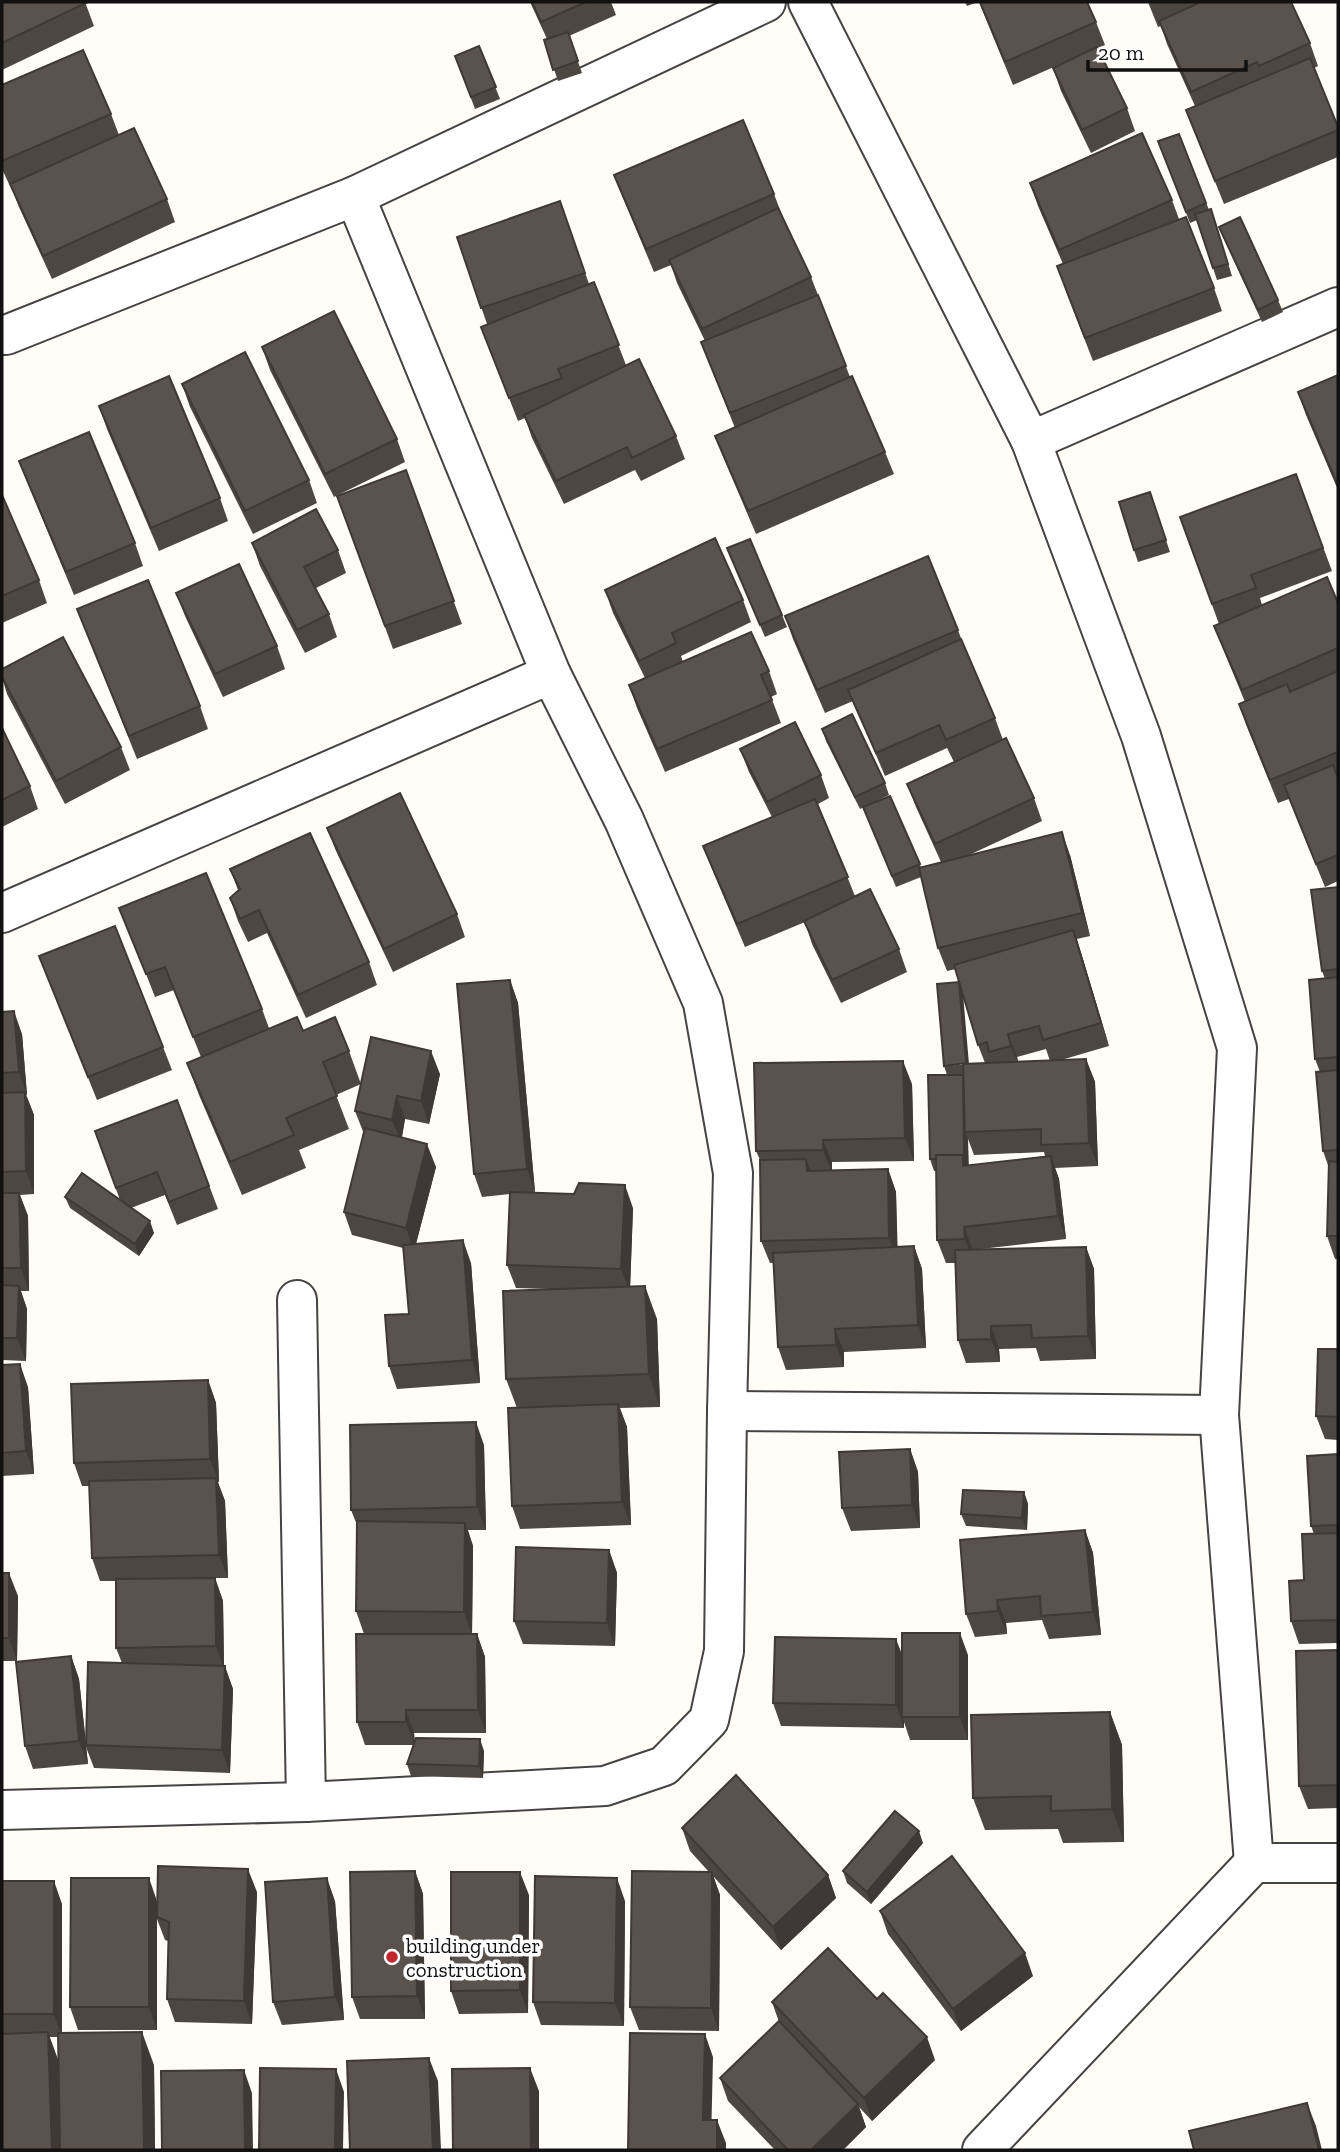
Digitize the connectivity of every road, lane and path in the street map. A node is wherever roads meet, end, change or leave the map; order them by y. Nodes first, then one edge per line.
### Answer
1 (766, 2) edge
2 (808, 2) edge
3 (355, 196) junction
4 (1338, 307) edge
5 (3, 332) edge
6 (1031, 441) junction
7 (551, 674) junction
8 (2, 913) edge
9 (297, 1300) dead end
10 (727, 1411) junction
11 (1219, 1415) junction
12 (306, 1802) junction
13 (2, 1810) edge
14 (1254, 1863) junction
15 (1338, 1863) edge
16 (982, 2150) edge

1 - 3 street
2 - 6 street
3 - 5 street
3 - 7 street
4 - 6 street
6 - 11 street
7 - 8 street
7 - 10 street
9 - 12 street
10 - 11 street
10 - 12 street
11 - 14 street
12 - 13 street
14 - 15 street
14 - 16 street

